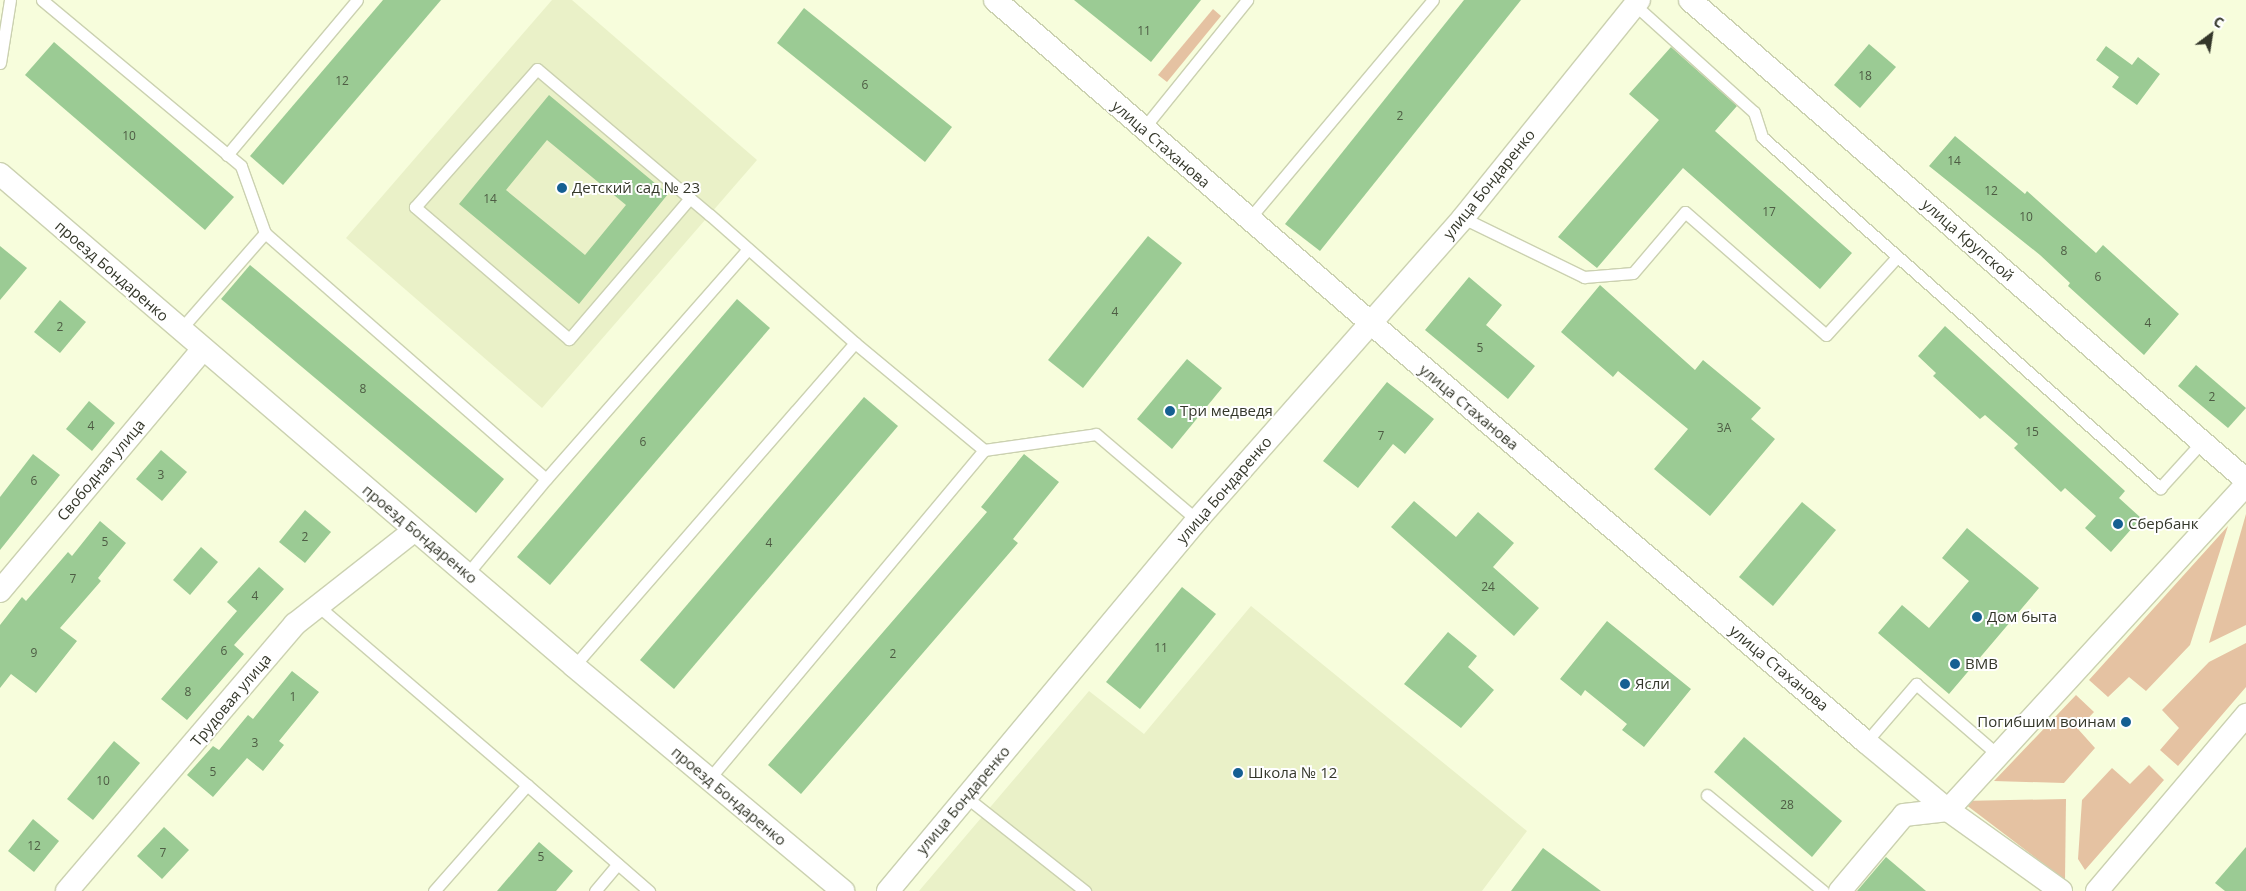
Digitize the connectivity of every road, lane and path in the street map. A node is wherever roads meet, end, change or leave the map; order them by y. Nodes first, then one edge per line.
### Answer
1 (10, 0) edge
2 (42, 0) edge
3 (357, 0) edge
4 (995, 0) edge
5 (1248, 0) edge
6 (1433, 0) edge
7 (1690, 0) edge
8 (1637, 3) edge
9 (0, 63) edge
10 (1143, 129) junction
11 (227, 155) junction
12 (0, 174) edge
13 (690, 198) junction
14 (1463, 218) junction
15 (1249, 219) junction
16 (266, 233) junction
17 (748, 248) junction
18 (1896, 258) junction
19 (1370, 323) junction
20 (180, 330) junction
21 (855, 343) junction
22 (203, 349) junction
23 (2201, 443) junction
24 (984, 450) junction
25 (546, 479) junction
26 (2246, 480) edge
27 (2246, 484) edge
28 (1196, 520) junction
29 (415, 530) junction
30 (467, 574) junction
31 (0, 591) edge
32 (318, 606) junction
33 (574, 666) junction
34 (2246, 715) edge
35 (1866, 742) junction
36 (1998, 755) junction
37 (709, 778) junction
38 (527, 784) junction
39 (1707, 795) dead end
40 (966, 797) junction
41 (1948, 810) junction
42 (618, 864) junction
43 (67, 891) edge
44 (434, 891) edge
45 (595, 891) edge
46 (649, 891) edge
47 (843, 891) edge
48 (888, 891) edge
49 (1085, 891) edge
50 (1823, 891) edge
51 (1840, 891) edge
52 (2061, 891) edge
53 (2097, 891) edge

1 - 9 lane
2 - 11 lane
3 - 11 lane
4 - 10 street, улица Стаханова
5 - 10 lane
6 - 15 lane
7 - 23 street, улица Крупской
8 - 14 street, улица Бондаренко
8 - 18 lane
10 - 15 street, улица Стаханова
11 - 16 lane
12 - 20 street, проезд Бондаренко
13 - 13 lane
13 - 17 lane
14 - 18 lane
14 - 19 street, улица Бондаренко
15 - 19 street, улица Стаханова
16 - 20 lane
16 - 25 lane
17 - 21 lane
17 - 25 lane
18 - 23 lane
19 - 28 street, улица Бондаренко
19 - 35 street, улица Стаханова
20 - 22 street, проезд Бондаренко
21 - 24 lane
21 - 33 lane
22 - 29 street, проезд Бондаренко
22 - 31 street, Свободная улица
23 - 26 street, улица Крупской
24 - 28 lane
24 - 37 lane
25 - 30 lane
27 - 36 street
28 - 40 street, улица Бондаренко
29 - 30 street, проезд Бондаренко
29 - 32 street, Трудовая улица
30 - 33 street, проезд Бондаренко
32 - 38 lane
32 - 43 street, Трудовая улица
33 - 37 street, проезд Бондаренко
34 - 53 street
35 - 36 lane
35 - 41 street, улица Стаханова
36 - 41 street
37 - 47 street, проезд Бондаренко
38 - 42 lane
38 - 44 lane
39 - 50 lane
40 - 48 street, улица Бондаренко
40 - 49 lane
41 - 51 street
41 - 52 street, улица Стаханова
42 - 45 lane
42 - 46 lane

